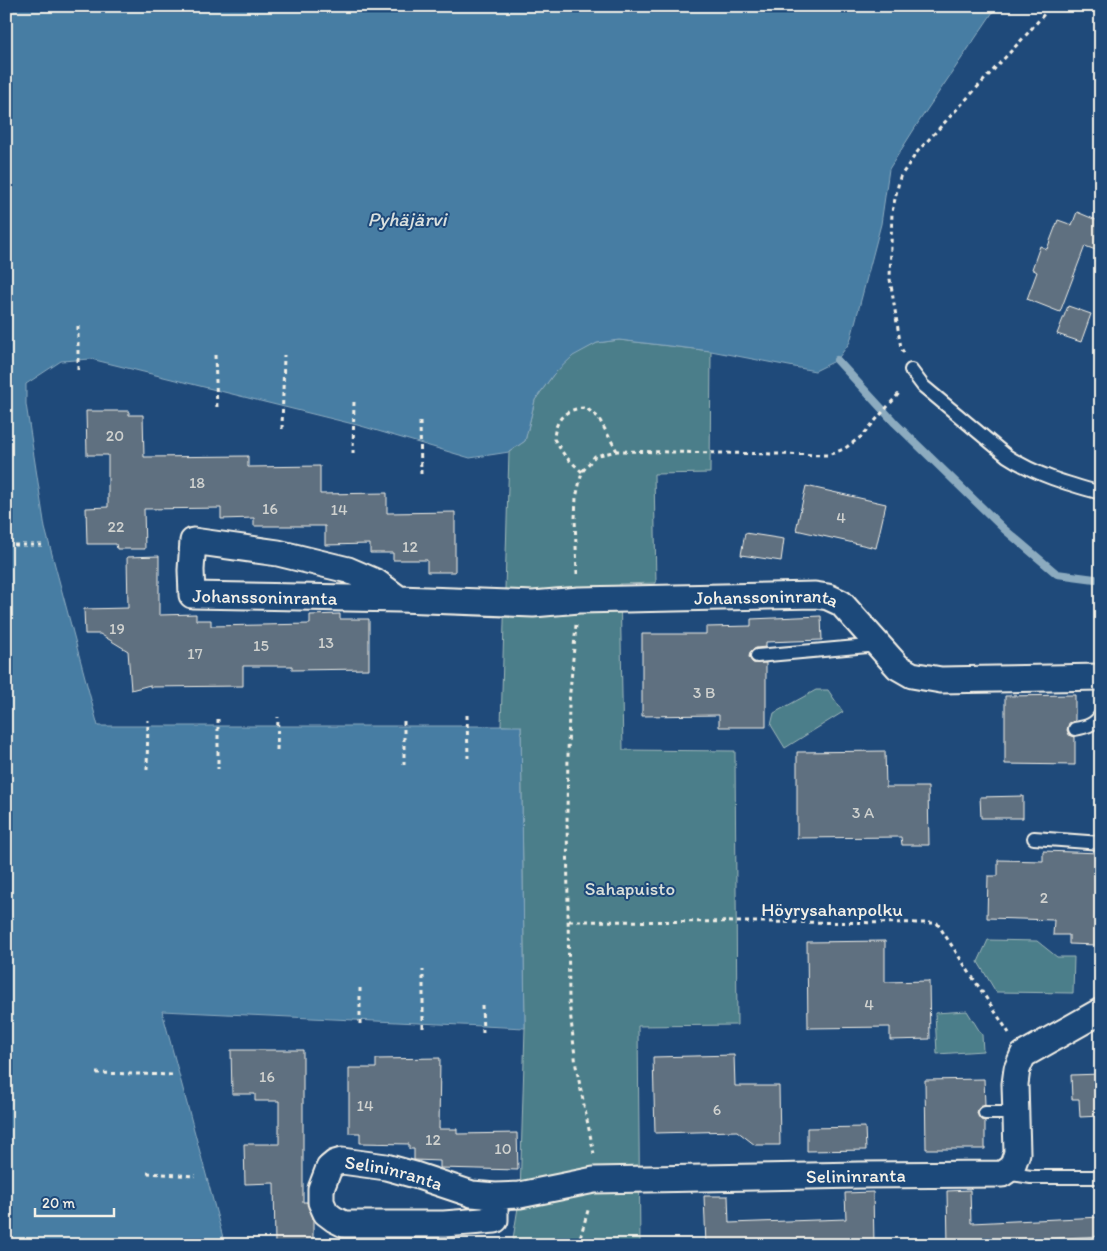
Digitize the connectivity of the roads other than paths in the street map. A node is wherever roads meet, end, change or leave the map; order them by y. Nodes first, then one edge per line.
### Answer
1 (911, 370) road end
2 (1101, 493) edge
3 (399, 599) junction
4 (878, 645) junction
5 (757, 656) dead end
6 (1101, 678) edge
7 (1101, 714) edge
8 (1075, 728) dead end
9 (1034, 838) dead end
10 (1101, 843) edge
11 (1101, 1011) edge
12 (985, 1113) dead end
13 (1016, 1113) junction
14 (1005, 1173) junction
15 (1101, 1177) edge
16 (495, 1196) junction

1 - 2 lane
3 - 3 street, Johanssoninranta
3 - 4 street, Johanssoninranta
4 - 5 lane
4 - 6 street, Johanssoninranta
7 - 8 lane
9 - 10 lane
11 - 13 street
12 - 13 lane
13 - 14 street
14 - 15 lane
14 - 16 street, Selininranta
16 - 16 street, Selininranta

